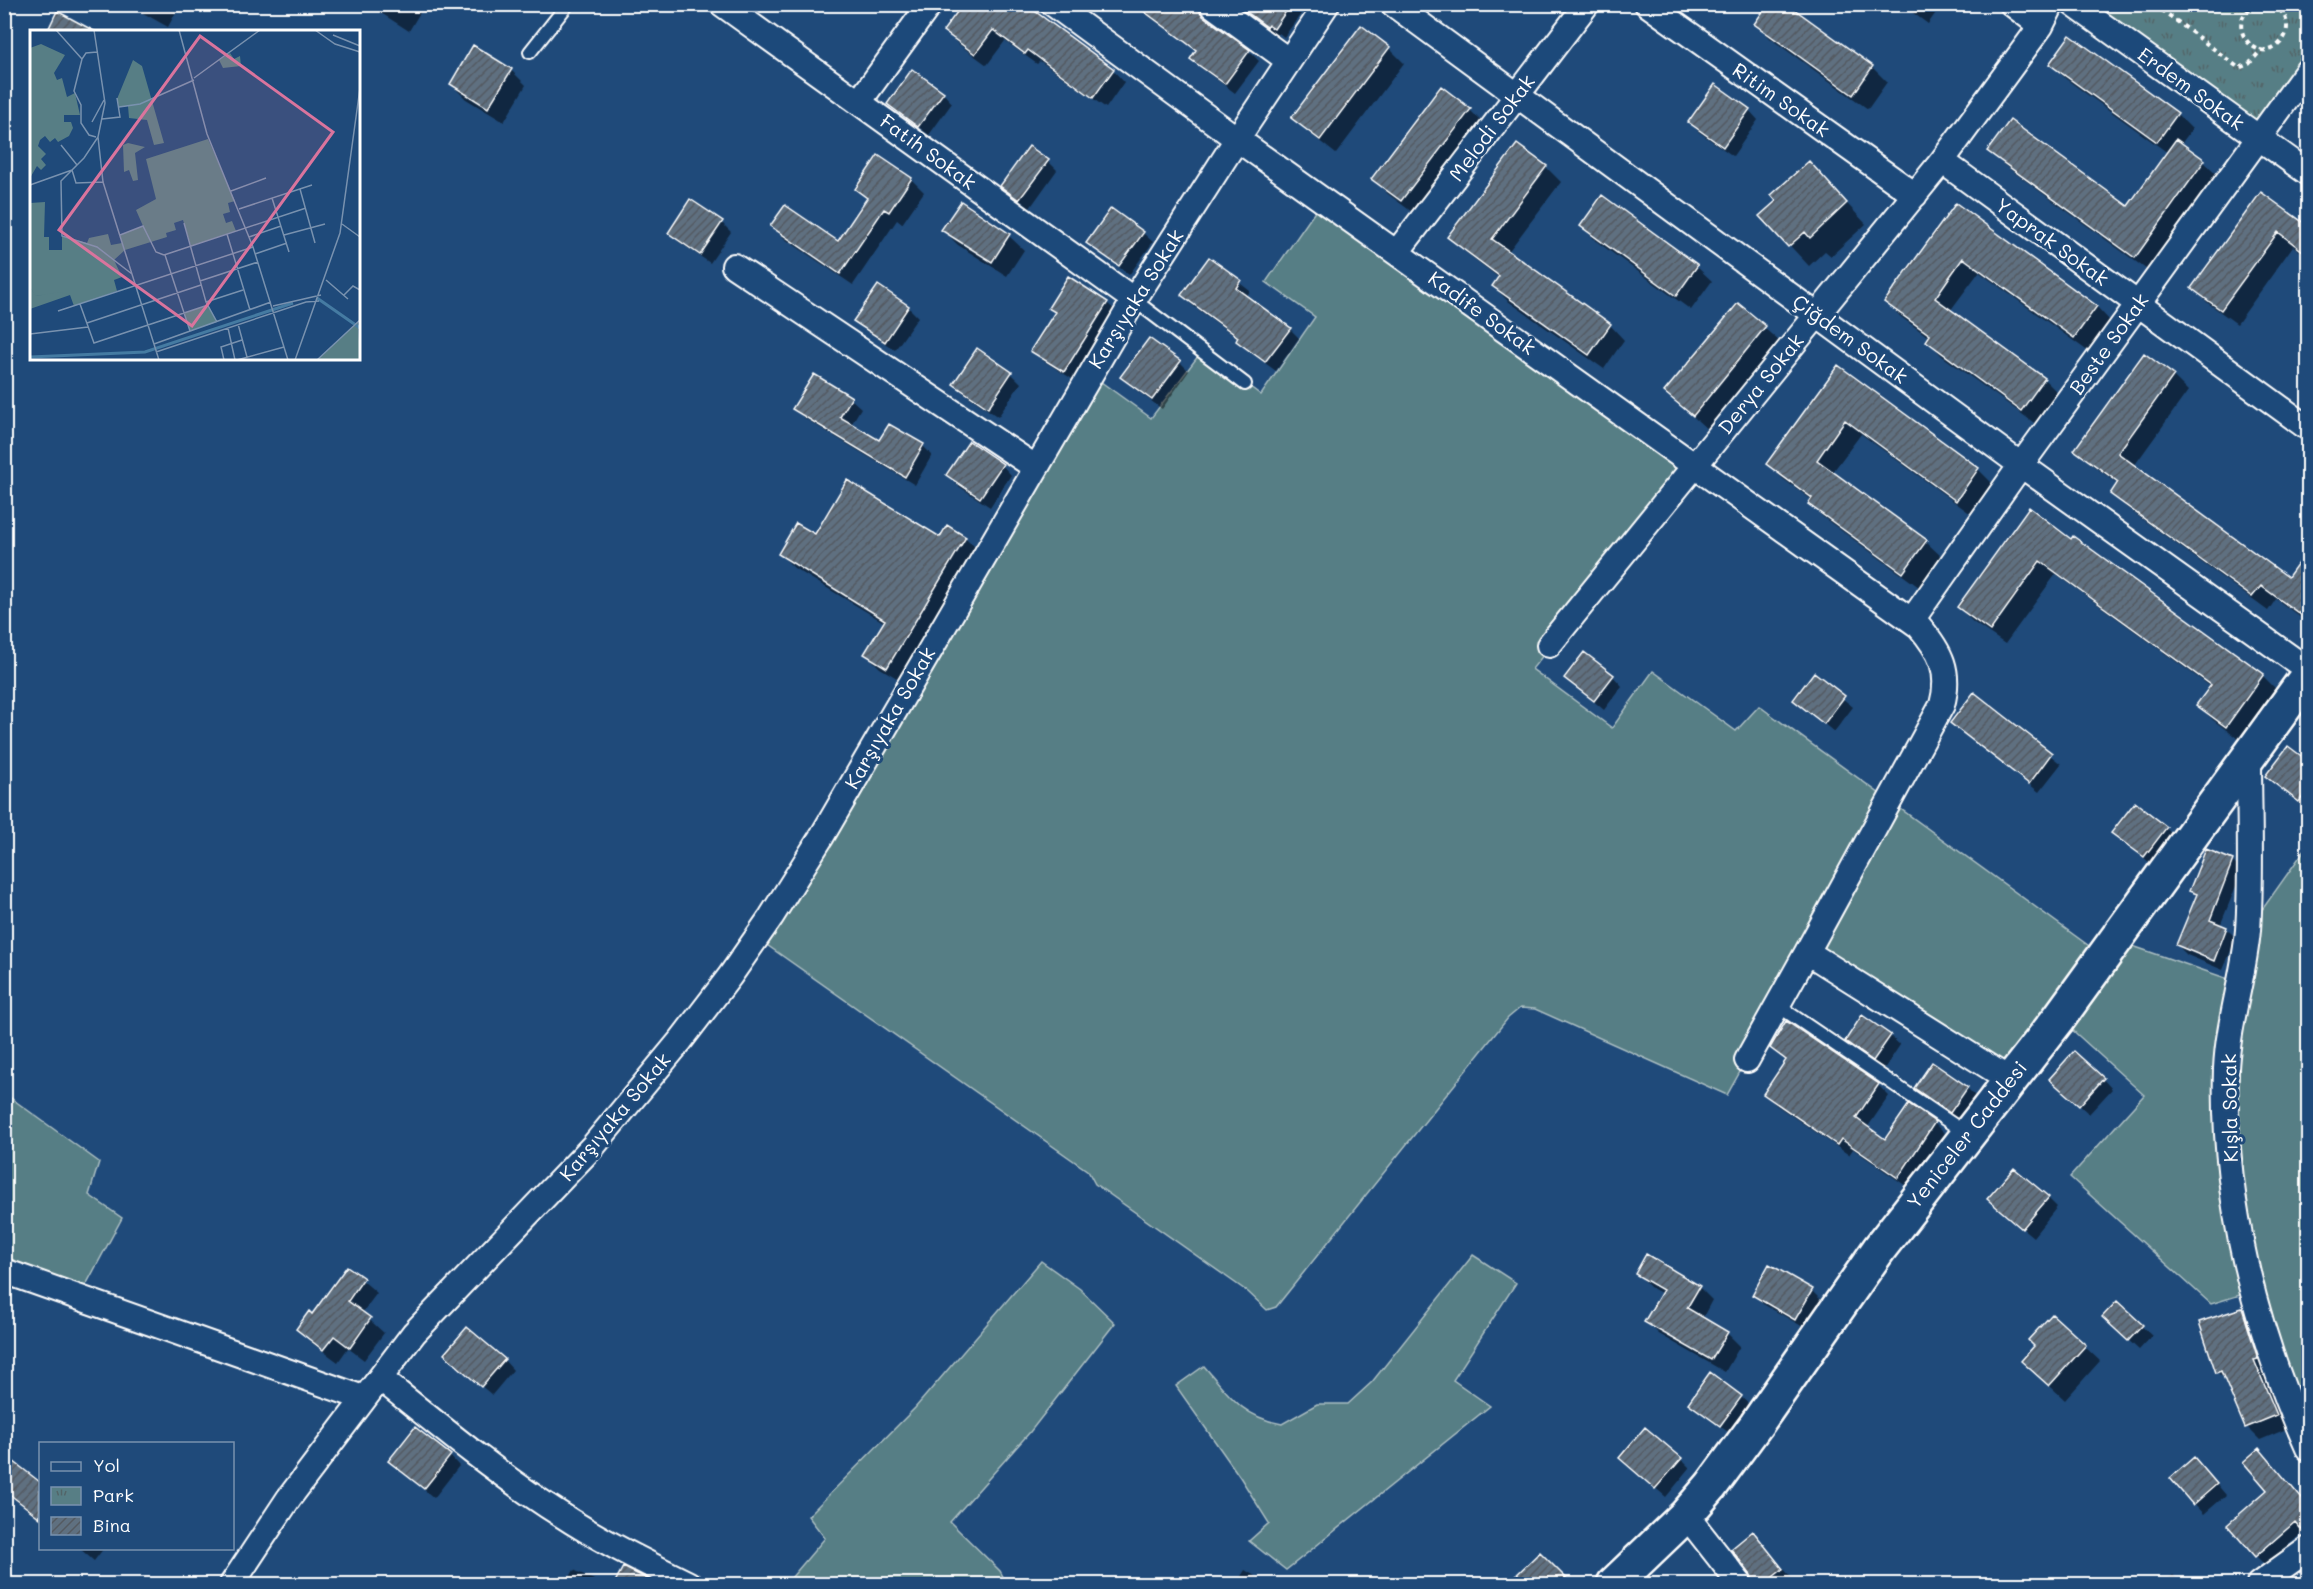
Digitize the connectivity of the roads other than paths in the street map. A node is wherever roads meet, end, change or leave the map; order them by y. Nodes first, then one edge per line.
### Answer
1 (568, 4) edge
2 (722, 4) edge
3 (930, 4) edge
4 (1053, 4) edge
5 (1211, 4) edge
6 (1327, 4) edge
7 (1393, 4) edge
8 (1587, 4) edge
9 (1647, 4) edge
10 (2013, 4) edge
11 (2052, 4) edge
12 (2073, 4) edge
13 (2041, 26) junction
14 (530, 52) dead end
15 (1289, 61) junction
16 (2308, 70) edge
17 (1516, 96) junction
18 (859, 102) junction
19 (2259, 138) junction
20 (1237, 139) junction
21 (1942, 161) junction
22 (2308, 173) edge
23 (1915, 195) junction
24 (1397, 252) junction
25 (734, 266) dead end
26 (1134, 300) junction
27 (2138, 304) junction
28 (1817, 315) junction
29 (1245, 384) dead end
30 (2308, 428) edge
31 (2021, 465) junction
32 (1695, 466) junction
33 (1035, 467) junction
34 (1912, 620) junction
35 (1550, 645) dead end
36 (2308, 670) edge
37 (2308, 675) edge
38 (2250, 758) junction
39 (1807, 952) junction
40 (1777, 1005) junction
41 (1747, 1060) dead end
42 (2010, 1080) junction
43 (1968, 1135) junction
44 (4, 1271) edge
45 (380, 1377) junction
46 (363, 1398) junction
47 (2308, 1448) edge
48 (1686, 1515) junction
49 (2308, 1550) edge
50 (231, 1584) edge
51 (689, 1584) edge
52 (1614, 1584) edge
53 (1740, 1584) edge
54 (2259, 1584) edge

1 - 14 lane
2 - 18 street, Fatih Sokak
3 - 18 street
4 - 20 street, Kadife Sokak
5 - 15 street
6 - 15 street, Karşıyaka Sokak
7 - 17 street, Çiğdem Sokak
8 - 17 street, Melodi Sokak
9 - 23 street, Ritim Sokak
10 - 13 street
11 - 13 street, Derya Sokak
12 - 19 street, Erdem Sokak
13 - 21 street, Derya Sokak
15 - 20 street, Karşıyaka Sokak
16 - 19 street, Beste Sokak
17 - 24 street, Melodi Sokak
17 - 28 street, Çiğdem Sokak
18 - 26 street, Fatih Sokak
19 - 22 street, Erdem Sokak
19 - 27 street, Beste Sokak
20 - 24 street, Kadife Sokak
20 - 26 street, Karşıyaka Sokak
21 - 23 street, Derya Sokak
21 - 27 street, Yaprak Sokak
23 - 28 street, Derya Sokak
24 - 32 street, Kadife Sokak
25 - 33 street
26 - 29 lane
26 - 33 street, Karşıyaka Sokak
27 - 30 street, Yaprak Sokak
27 - 31 street, Beste Sokak
28 - 31 street, Çiğdem Sokak
28 - 32 street, Derya Sokak
31 - 34 street, Beste Sokak
31 - 36 street, Çiğdem Sokak
32 - 34 street, Kadife Sokak
32 - 35 street, Derya Sokak
33 - 45 street, Karşıyaka Sokak
34 - 39 street, Kadife Sokak
37 - 38 street, Yeniceler Caddesi
38 - 42 street, Yeniceler Caddesi
38 - 47 street, Kışla Sokak
39 - 40 street, Kadife Sokak
39 - 42 street
40 - 41 street, Kadife Sokak
40 - 43 lane
42 - 43 street, Yeniceler Caddesi
43 - 48 street, Yeniceler Caddesi
44 - 46 street
45 - 46 street, Karşıyaka Sokak
45 - 51 street
46 - 50 street, Karşıyaka Sokak
48 - 52 street, Yeniceler Caddesi
48 - 53 street
49 - 54 street

